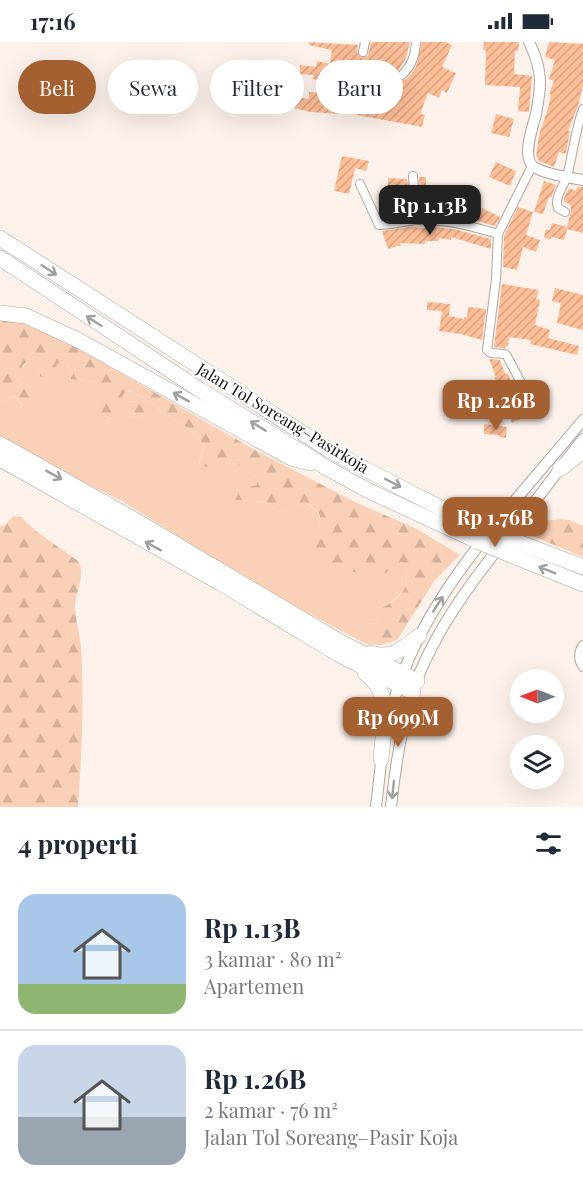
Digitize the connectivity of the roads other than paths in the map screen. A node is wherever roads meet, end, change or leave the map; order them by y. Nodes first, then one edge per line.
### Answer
1 (365, 42) edge
2 (416, 42) edge
3 (529, 42) edge
4 (363, 52) dead end
5 (403, 74) edge
6 (583, 110) edge
7 (532, 166) junction
8 (413, 176) dead end
9 (566, 177) junction
10 (583, 180) edge
11 (360, 184) dead end
12 (565, 212) dead end
13 (416, 220) junction
14 (498, 234) junction
15 (0, 238) edge
16 (0, 258) edge
17 (0, 313) edge
18 (537, 413) dead end
19 (583, 420) edge
20 (583, 439) edge
21 (0, 444) edge
22 (583, 451) edge
23 (0, 459) edge
24 (327, 468) junction
25 (560, 469) junction
26 (481, 535) junction
27 (515, 549) junction
28 (583, 567) edge
29 (583, 584) edge
30 (419, 636) junction
31 (583, 645) edge
32 (340, 649) junction
33 (583, 668) edge
34 (408, 683) junction
35 (381, 759) junction
36 (376, 807) edge
37 (391, 807) edge

1 - 4 street
2 - 5 street
3 - 7 street
6 - 9 street
7 - 9 street
7 - 14 street
8 - 13 street
9 - 10 street
9 - 12 street
11 - 13 street
13 - 14 street
14 - 18 street
15 -> 26 highway, Jalan Tol Soreang–Pasirkoja
24 -> 16 highway, Jalan Tol Soreang–Pasirkoja
24 -> 17 highway
30 -> 19 street
20 - 25 street
21 -> 32 highway
22 - 25 highway
32 -> 23 highway
24 - 26 highway, Jalan Tol Soreang–Pasirkoja
25 - 34 street
26 - 27 highway, Jalan Tol Soreang–Pasirkoja, bridge
27 - 28 highway, Jalan Tol Soreang–Pasirkoja
29 -> 27 highway, Jalan Tol Soreang–Pasirkoja
30 - 32 highway
30 - 34 street
31 - 33 street
32 - 34 highway
32 - 35 highway
34 - 35 street
34 -> 37 street
35 - 36 street

